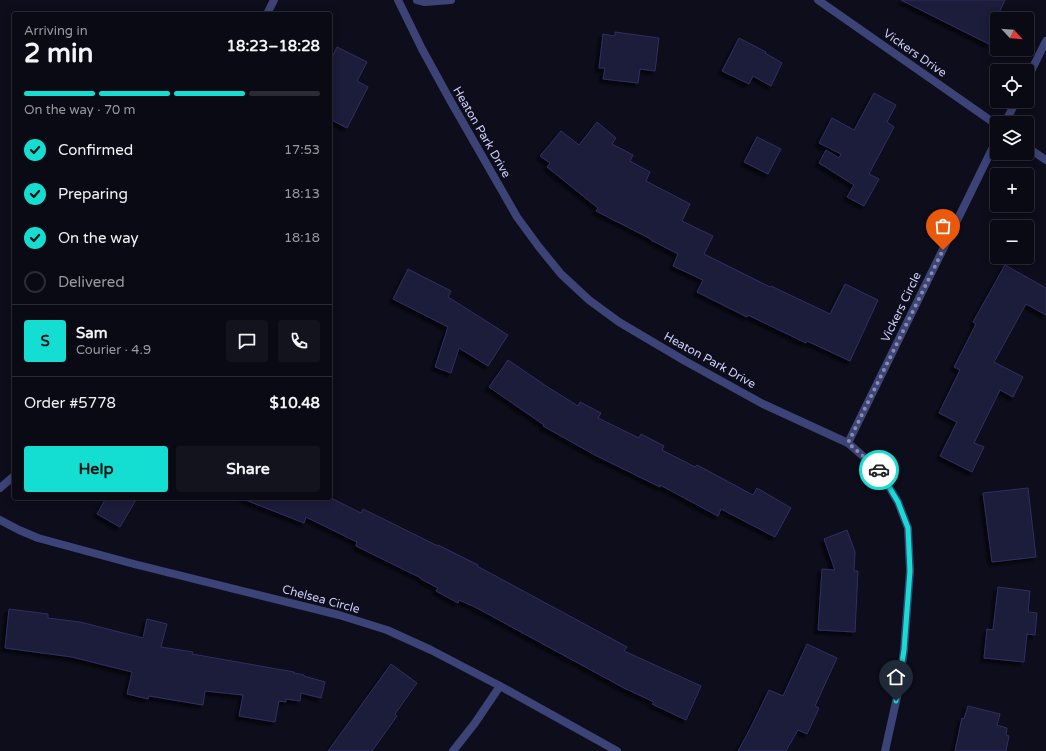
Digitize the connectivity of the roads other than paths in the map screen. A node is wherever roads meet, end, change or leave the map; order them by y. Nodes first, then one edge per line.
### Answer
1 (274, 0) edge
2 (398, 0) edge
3 (417, 0) edge
4 (451, 0) edge
5 (818, 0) edge
6 (268, 12) edge
7 (1046, 41) edge
8 (1034, 65) edge
9 (990, 120) edge
10 (1034, 152) edge
11 (990, 153) edge
12 (1046, 160) edge
13 (848, 443) junction
14 (12, 478) edge
15 (0, 488) edge
16 (0, 520) edge
17 (500, 686) junction
18 (452, 751) edge
19 (617, 751) edge
20 (885, 751) edge

1 - 6 street
2 - 13 street, Heaton Park Drive
3 - 4 street
5 - 9 street, Vickers Drive
7 - 8 street
10 - 12 street
11 - 13 street, Vickers Circle
13 - 20 street, Heaton Park Drive
14 - 15 street
16 - 17 street, Chelsea Circle
17 - 18 street
17 - 19 street, Chelsea Circle

